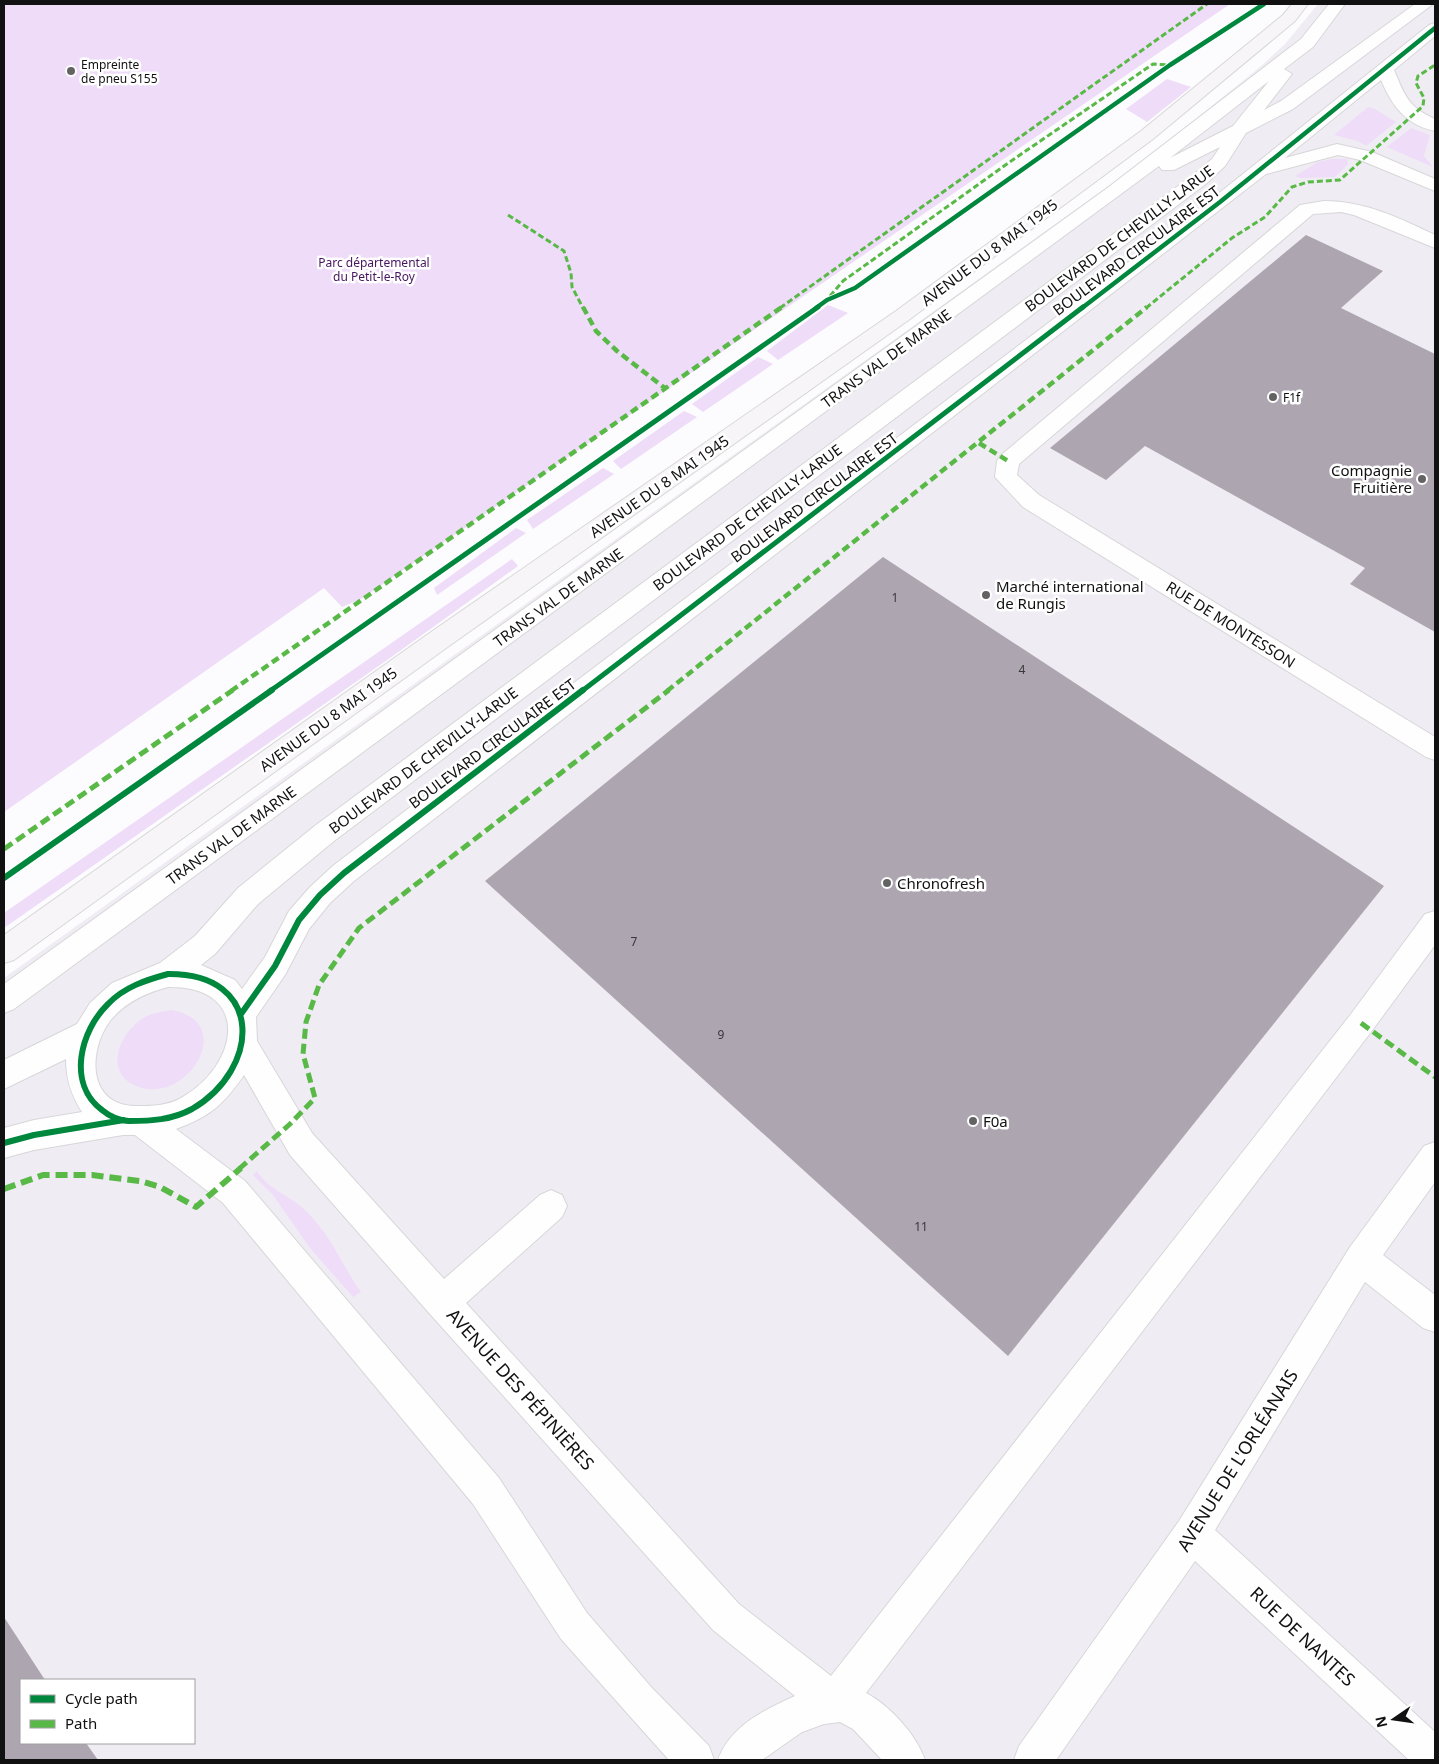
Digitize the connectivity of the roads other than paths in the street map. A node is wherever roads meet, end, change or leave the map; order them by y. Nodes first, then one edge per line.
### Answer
1 (1300, 4) edge
2 (1337, 4) edge
3 (1426, 4) edge
4 (1435, 28) edge
5 (1307, 43) junction
6 (1385, 68) junction
7 (1435, 126) edge
8 (1239, 130) junction
9 (1259, 171) junction
10 (1435, 186) edge
11 (1113, 194) junction
12 (1435, 242) edge
13 (1435, 750) edge
14 (1435, 923) edge
15 (4, 951) edge
16 (168, 974) junction
17 (4, 1000) edge
18 (242, 1030) junction
19 (86, 1034) junction
20 (4, 1075) edge
21 (133, 1121) junction
22 (4, 1143) edge
23 (1431, 1171) edge
24 (551, 1206) dead end
25 (1361, 1258) junction
26 (442, 1302) junction
27 (1435, 1316) edge
28 (1192, 1534) junction
29 (834, 1703) junction
30 (1435, 1758) edge
31 (695, 1760) edge
32 (737, 1760) edge
33 (906, 1760) edge
34 (1034, 1760) edge

1 - 15 main road, AVENUE DU 8 MAI 1945
2 - 5 street
3 - 8 street
4 - 6 street, BOULEVARD CIRCULAIRE EST
5 - 8 street, BOULEVARD DE CHEVILLY-LARUE
5 - 11 street
6 - 7 street
6 - 9 street, BOULEVARD CIRCULAIRE EST
8 - 11 street
8 - 16 street, BOULEVARD DE CHEVILLY-LARUE
9 - 10 street
9 - 18 street, BOULEVARD CIRCULAIRE EST
11 - 17 street, TRANS VAL DE MARNE
12 - 13 street, RUE DE MONTESSON
14 - 29 street
16 - 18 street
16 - 19 street
18 - 21 street
18 - 26 street, AVENUE DES PÉPINIÈRES
19 - 20 street
19 - 21 street
21 - 22 street
21 - 31 street
23 - 25 street, AVENUE DE L'ORLÉANAIS
24 - 26 street
25 - 27 street
25 - 28 street, AVENUE DE L'ORLÉANAIS
26 - 29 street, AVENUE DES PÉPINIÈRES
28 - 30 street, RUE DE NANTES
28 - 34 street, AVENUE DE L'ORLÉANAIS
29 - 32 street
29 - 33 street

